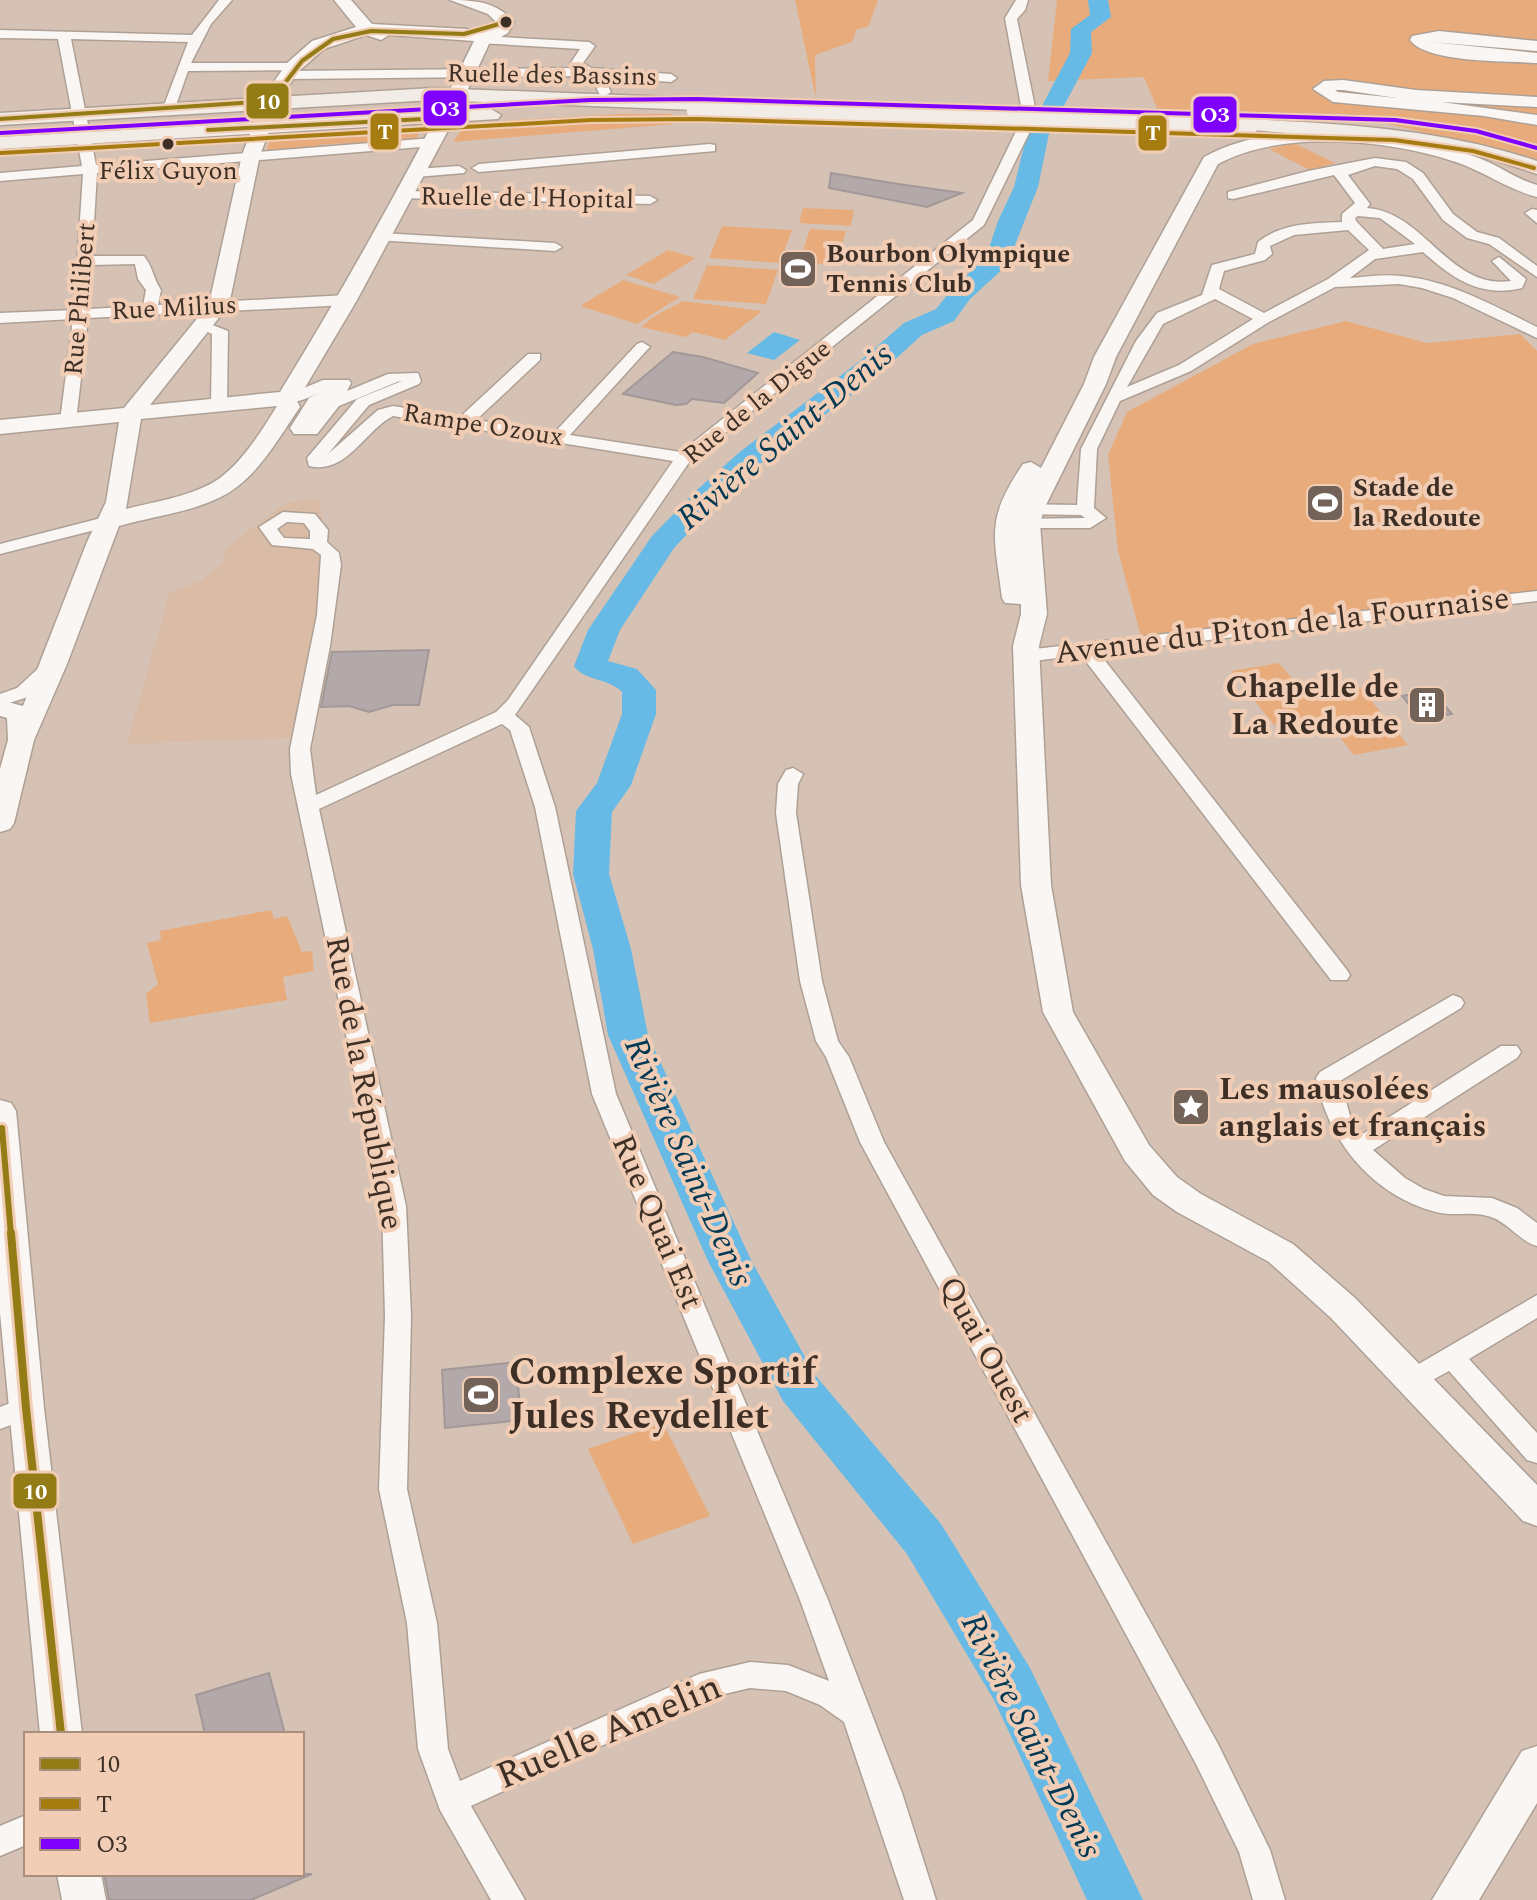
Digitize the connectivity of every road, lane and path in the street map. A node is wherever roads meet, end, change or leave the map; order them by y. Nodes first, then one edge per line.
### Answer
1 (226, 0) edge
2 (342, 0) edge
3 (458, 0) edge
4 (1016, 5) edge
5 (367, 29) junction
6 (0, 34) edge
7 (64, 37) junction
8 (479, 38) junction
9 (197, 39) junction
10 (1537, 46) edge
11 (1537, 58) edge
12 (183, 67) junction
13 (291, 71) junction
14 (468, 71) junction
15 (588, 72) junction
16 (671, 78) dead end
17 (605, 92) dead end
18 (455, 94) junction
19 (271, 101) junction
20 (1537, 102) edge
21 (697, 106) junction
22 (169, 108) junction
23 (78, 114) junction
24 (443, 118) junction
25 (0, 119) edge
26 (1537, 120) edge
27 (1248, 122) junction
28 (263, 127) junction
29 (82, 138) junction
30 (433, 142) junction
31 (0, 143) edge
32 (1537, 146) edge
33 (710, 148) dead end
34 (251, 155) junction
35 (1537, 155) edge
36 (479, 168) dead end
37 (1537, 168) edge
38 (90, 170) junction
39 (459, 170) dead end
40 (1343, 170) junction
41 (416, 173) junction
42 (0, 177) edge
43 (404, 195) junction
44 (1233, 195) dead end
45 (650, 200) dead end
46 (1534, 206) edge
47 (1352, 218) junction
48 (1472, 235) junction
49 (381, 237) junction
50 (555, 247) dead end
51 (1425, 247) junction
52 (1375, 255) junction
53 (84, 261) junction
54 (1537, 273) edge
55 (1332, 283) junction
56 (1212, 292) junction
57 (347, 300) junction
58 (219, 305) junction
59 (150, 308) junction
60 (81, 313) junction
61 (0, 318) edge
62 (1264, 319) junction
63 (202, 326) junction
64 (1537, 333) edge
65 (642, 347) dead end
66 (534, 357) dead end
67 (288, 398) junction
68 (1113, 398) junction
69 (219, 405) junction
70 (131, 414) junction
71 (68, 421) junction
72 (465, 421) junction
73 (0, 427) edge
74 (560, 436) junction
75 (684, 458) junction
76 (119, 512) junction
77 (1019, 516) junction
78 (318, 544) dead end
79 (0, 549) edge
80 (1536, 599) edge
81 (1086, 649) junction
82 (1026, 651) junction
83 (54, 664) junction
84 (0, 700) edge
85 (0, 708) edge
86 (503, 716) junction
87 (21, 740) junction
88 (793, 774) dead end
89 (309, 806) junction
90 (0, 823) edge
91 (1339, 975) dead end
92 (1453, 1003) dead end
93 (1509, 1052) dead end
94 (1, 1122) edge
95 (1357, 1149) junction
96 (1537, 1237) edge
97 (1537, 1305) edge
98 (1452, 1357) junction
99 (1414, 1379) junction
100 (13, 1413) edge
101 (1537, 1452) edge
102 (1537, 1510) edge
103 (857, 1714) junction
104 (61, 1732) edge
105 (1537, 1765) edge
106 (451, 1800) junction
107 (24, 1831) edge
108 (0, 1841) edge
109 (79, 1876) edge
110 (84, 1900) edge
111 (509, 1900) edge
112 (920, 1900) edge
113 (1269, 1900) edge
114 (1454, 1900) edge

1 - 9 street
2 - 5 main road
3 - 8 main road
4 - 75 street, Rue de la Digue
5 - 8 main road
5 - 13 main road
6 - 7 street
7 - 9 street
7 - 23 street, Rue Philibert
8 - 14 main road
8 - 15 street
9 - 12 street
10 - 11 main road
12 - 13 street, Ruelle des Bassins
12 - 22 street
13 - 14 street, Ruelle des Bassins
13 - 19 main road
14 - 15 street, Ruelle des Bassins
14 - 18 main road
15 - 16 street, Ruelle des Bassins
15 - 17 street
18 - 19 main road
18 - 21 main road
18 - 24 main road
19 - 22 main road
19 - 28 main road
20 - 26 main road
21 - 24 main road
21 - 27 main road, bridge
22 - 23 main road
23 - 25 main road
23 - 29 street, Rue Philibert
24 - 28 main road
24 - 30 main road
27 - 32 main road
27 - 35 main road
27 - 37 main road
28 - 29 main road
28 - 34 main road
29 - 31 main road
29 - 38 street, Rue Philibert
30 - 34 street
30 - 41 main road
33 - 36 street
34 - 38 street
34 - 58 main road
38 - 42 street
38 - 53 street, Rue Philibert
39 - 41 street
40 - 44 street
40 - 47 street
40 - 48 street
41 - 43 main road
43 - 45 street, Ruelle de l'Hopital
43 - 49 main road
46 - 77 main road
47 - 51 street
47 - 52 street
47 - 56 street
48 - 51 street
48 - 54 street
49 - 50 street
49 - 57 main road
51 - 52 street
52 - 55 street
53 - 59 street
53 - 60 street, Rue Philibert
55 - 62 street
55 - 64 street
56 - 62 street
56 - 68 street
57 - 58 street, Rue Milius
57 - 67 main road
58 - 59 street, Rue Milius
58 - 63 main road
59 - 60 street, Rue Milius
60 - 61 street, Rue Milius
60 - 71 street, Rue Philibert
62 - 68 street
63 - 69 street
63 - 70 main road
65 - 74 street
66 - 72 street
67 - 69 main road
67 - 72 street, Rampe Ozoux
67 - 76 main road
68 - 77 street
69 - 70 main road
70 - 71 main road
70 - 76 main road
71 - 73 main road
72 - 74 street, Rampe Ozoux
74 - 75 street, Rampe Ozoux
75 - 86 street, Rue de la Digue
76 - 79 street
76 - 83 main road
77 - 82 main road
78 - 89 street, Rue de la République
80 - 81 street, Avenue du Piton de la Fournaise
81 - 82 street, Avenue du Piton de la Fournaise
81 - 91 street
82 - 99 main road
83 - 84 street
83 - 87 main road
85 - 87 main road
86 - 89 street, Rue de la Digue
86 - 103 street, Rue Quai Est
87 - 90 main road
88 - 113 street, Quai Ouest
89 - 106 street, Rue de la République
92 - 95 street
93 - 95 street
94 - 100 main road
95 - 96 street
97 - 98 street
98 - 99 street
98 - 101 street
99 - 102 main road
100 - 104 main road
103 - 106 street, Ruelle Amelin
103 - 112 street, Rue Quai Est
105 - 114 main road
106 - 111 street, Rue de la République
107 - 108 street
109 - 110 main road

